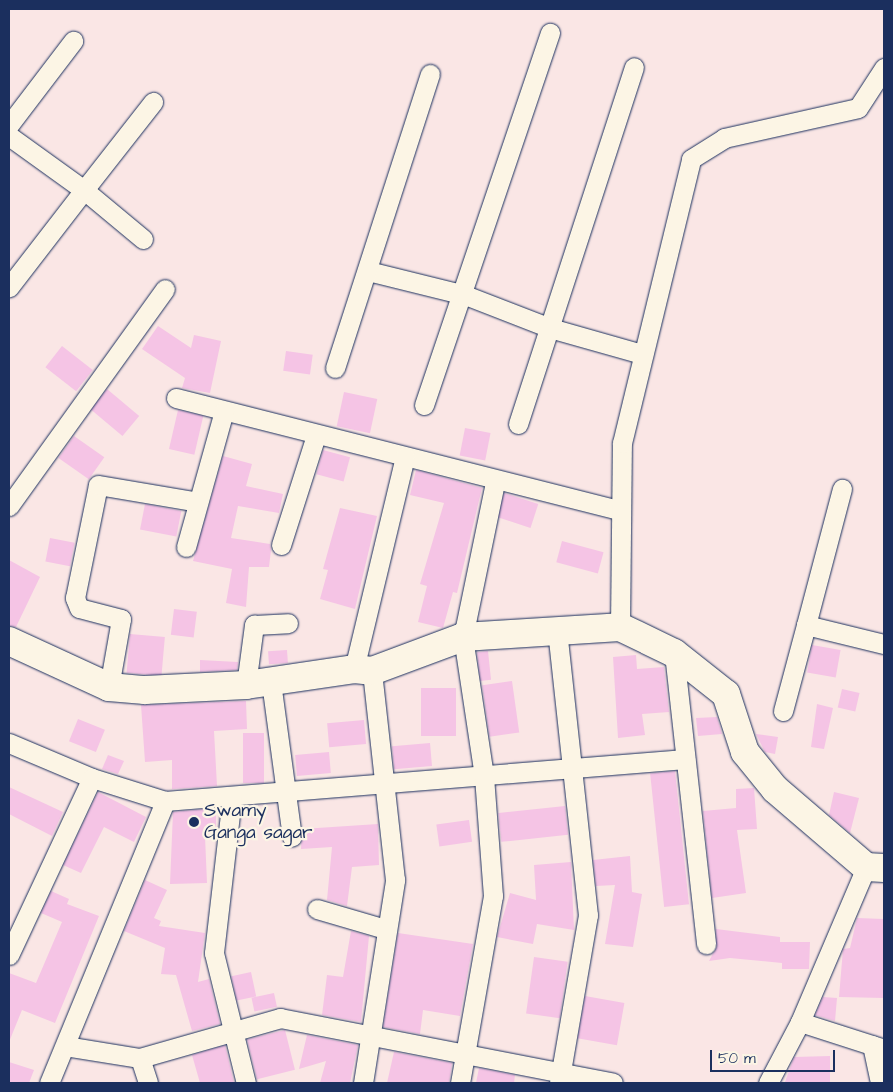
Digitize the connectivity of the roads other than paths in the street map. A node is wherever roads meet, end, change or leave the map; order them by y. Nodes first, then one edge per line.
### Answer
1 (550, 33) dead end
2 (73, 41) dead end
3 (634, 67) dead end
4 (884, 68) edge
5 (430, 74) dead end
6 (153, 102) dead end
7 (11, 115) edge
8 (9, 136) edge
9 (84, 190) junction
10 (144, 239) dead end
11 (368, 271) junction
12 (9, 287) edge
13 (165, 288) dead end
14 (464, 296) junction
15 (550, 328) junction
16 (642, 354) junction
17 (335, 368) dead end
18 (176, 398) dead end
19 (424, 405) dead end
20 (224, 411) junction
21 (518, 424) dead end
22 (316, 435) junction
23 (405, 457) junction
24 (495, 482) junction
25 (842, 489) dead end
26 (198, 502) junction
27 (9, 506) edge
28 (619, 510) junction
29 (281, 545) dead end
30 (186, 547) dead end
31 (288, 623) dead end
32 (806, 626) junction
33 (620, 627) junction
34 (557, 630) junction
35 (463, 636) junction
36 (9, 641) edge
37 (884, 644) edge
38 (674, 653) junction
39 (363, 670) junction
40 (258, 683) junction
41 (109, 687) junction
42 (783, 711) dead end
43 (9, 743) edge
44 (686, 759) junction
45 (569, 769) junction
46 (484, 776) junction
47 (92, 778) junction
48 (385, 786) junction
49 (285, 793) junction
50 (232, 797) junction
51 (165, 801) junction
52 (292, 837) dead end
53 (875, 868) edge
54 (317, 909) dead end
55 (385, 929) junction
56 (706, 944) dead end
57 (9, 955) edge
58 (800, 1022) junction
59 (232, 1028) junction
60 (370, 1035) junction
61 (65, 1046) junction
62 (878, 1047) edge
63 (465, 1056) junction
64 (140, 1058) junction
65 (560, 1078) edge
66 (49, 1083) edge
67 (148, 1083) edge
68 (246, 1083) edge
69 (363, 1083) edge
70 (460, 1083) edge
71 (613, 1083) edge
72 (768, 1083) edge
73 (880, 1083) edge

1 - 14 street
2 - 7 street
3 - 15 street
4 - 16 street
5 - 11 street
6 - 9 street
8 - 9 street
9 - 10 street
9 - 12 street
11 - 14 street
11 - 17 street
13 - 27 street
14 - 15 street
14 - 19 street
15 - 16 street
15 - 21 street
16 - 28 street
18 - 20 street
20 - 22 street
20 - 26 street
22 - 23 street
22 - 29 street
23 - 24 street
23 - 39 street
24 - 28 street
24 - 35 street
25 - 32 street
26 - 30 street
26 - 41 street
28 - 33 street
31 - 40 street
32 - 37 street
32 - 42 street
33 - 34 street
33 - 38 street
34 - 35 street
34 - 45 street
35 - 39 street
35 - 46 street
36 - 41 street
38 - 44 street
38 - 53 street
39 - 40 street
39 - 48 street
40 - 41 street
40 - 49 street
43 - 47 street
44 - 45 street
44 - 56 street
45 - 46 street
45 - 65 street
46 - 48 street
46 - 63 street
47 - 51 street
47 - 57 street
48 - 49 street
48 - 55 street
49 - 50 street
49 - 52 street
50 - 51 street
50 - 59 street
51 - 61 street
53 - 58 street
54 - 55 street
55 - 60 street
58 - 62 street
58 - 72 street
59 - 60 street
59 - 64 street
59 - 68 street
60 - 63 street
60 - 69 street
61 - 64 street
61 - 66 street
62 - 73 street
63 - 65 street
63 - 70 street
64 - 67 street
65 - 71 street

